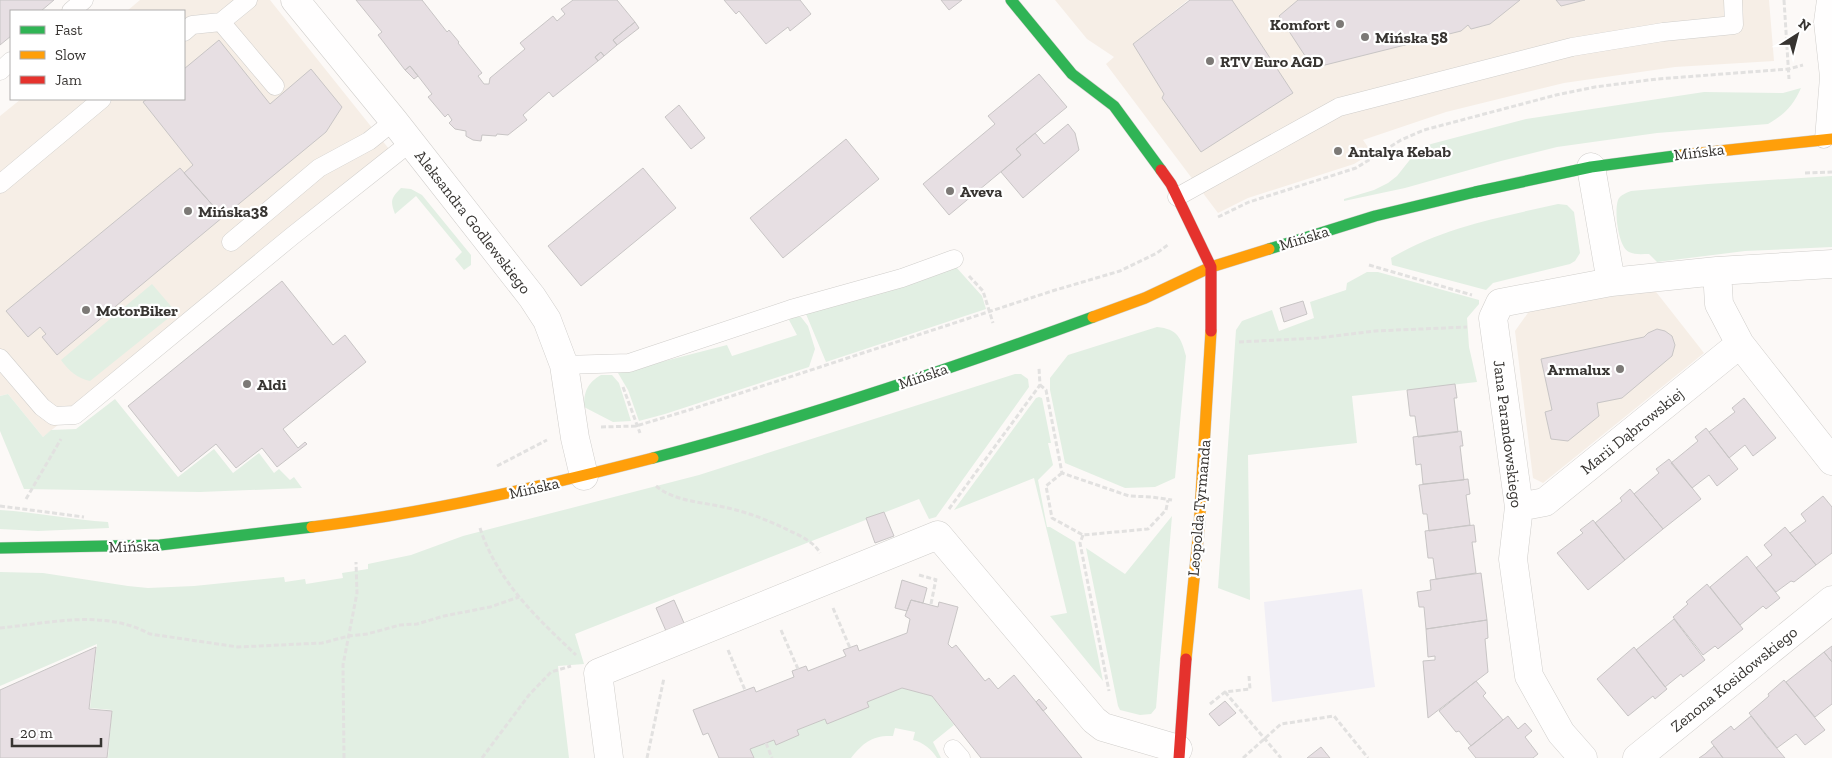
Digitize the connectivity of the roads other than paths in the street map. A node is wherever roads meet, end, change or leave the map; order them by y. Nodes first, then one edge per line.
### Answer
1 (84, 0) edge
2 (248, 0) edge
3 (295, 0) edge
4 (1011, 0) edge
5 (1733, 0) edge
6 (1826, 0) edge
7 (72, 10) edge
8 (221, 22) junction
9 (185, 31) edge
10 (10, 62) edge
11 (0, 70) edge
12 (275, 86) dead end
13 (101, 100) edge
14 (394, 120) junction
15 (1828, 139) edge
16 (411, 142) junction
17 (1591, 166) junction
18 (0, 184) edge
19 (1177, 196) junction
20 (231, 242) dead end
21 (954, 259) road end
22 (1832, 264) edge
23 (1211, 267) junction
24 (1717, 271) junction
25 (1611, 282) junction
26 (1740, 344) junction
27 (0, 358) edge
28 (564, 366) junction
29 (1832, 461) edge
30 (584, 476) junction
31 (1519, 507) junction
32 (0, 548) edge
33 (1832, 600) edge
34 (1178, 753) edge
35 (609, 758) edge
36 (1582, 758) edge
37 (1637, 758) edge

1 - 7 lane
2 - 8 lane
3 - 14 street, Aleksandra Godlewskiego
4 - 19 street
5 - 19 lane
6 - 15 lane
8 - 9 lane
8 - 12 lane
10 - 11 lane
13 - 18 lane
14 - 16 street, Aleksandra Godlewskiego
14 - 20 lane
15 - 17 street, Mińska
16 - 27 lane
16 - 28 street, Aleksandra Godlewskiego
17 - 23 street, Mińska
17 - 25 street
19 - 23 street
21 - 28 lane
22 - 24 street
23 - 30 street, Mińska
23 - 34 street, Leopolda Tyrmanda
24 - 25 street
24 - 26 street
25 - 31 street, Jana Parandowskiego
26 - 29 street
26 - 31 street, Marii Dąbrowskiej
28 - 30 street, Aleksandra Godlewskiego
30 - 32 street, Mińska
31 - 36 street, Jana Parandowskiego
33 - 37 street, Zenona Kosidowskiego
34 - 35 street, Leopolda Tyrmanda

